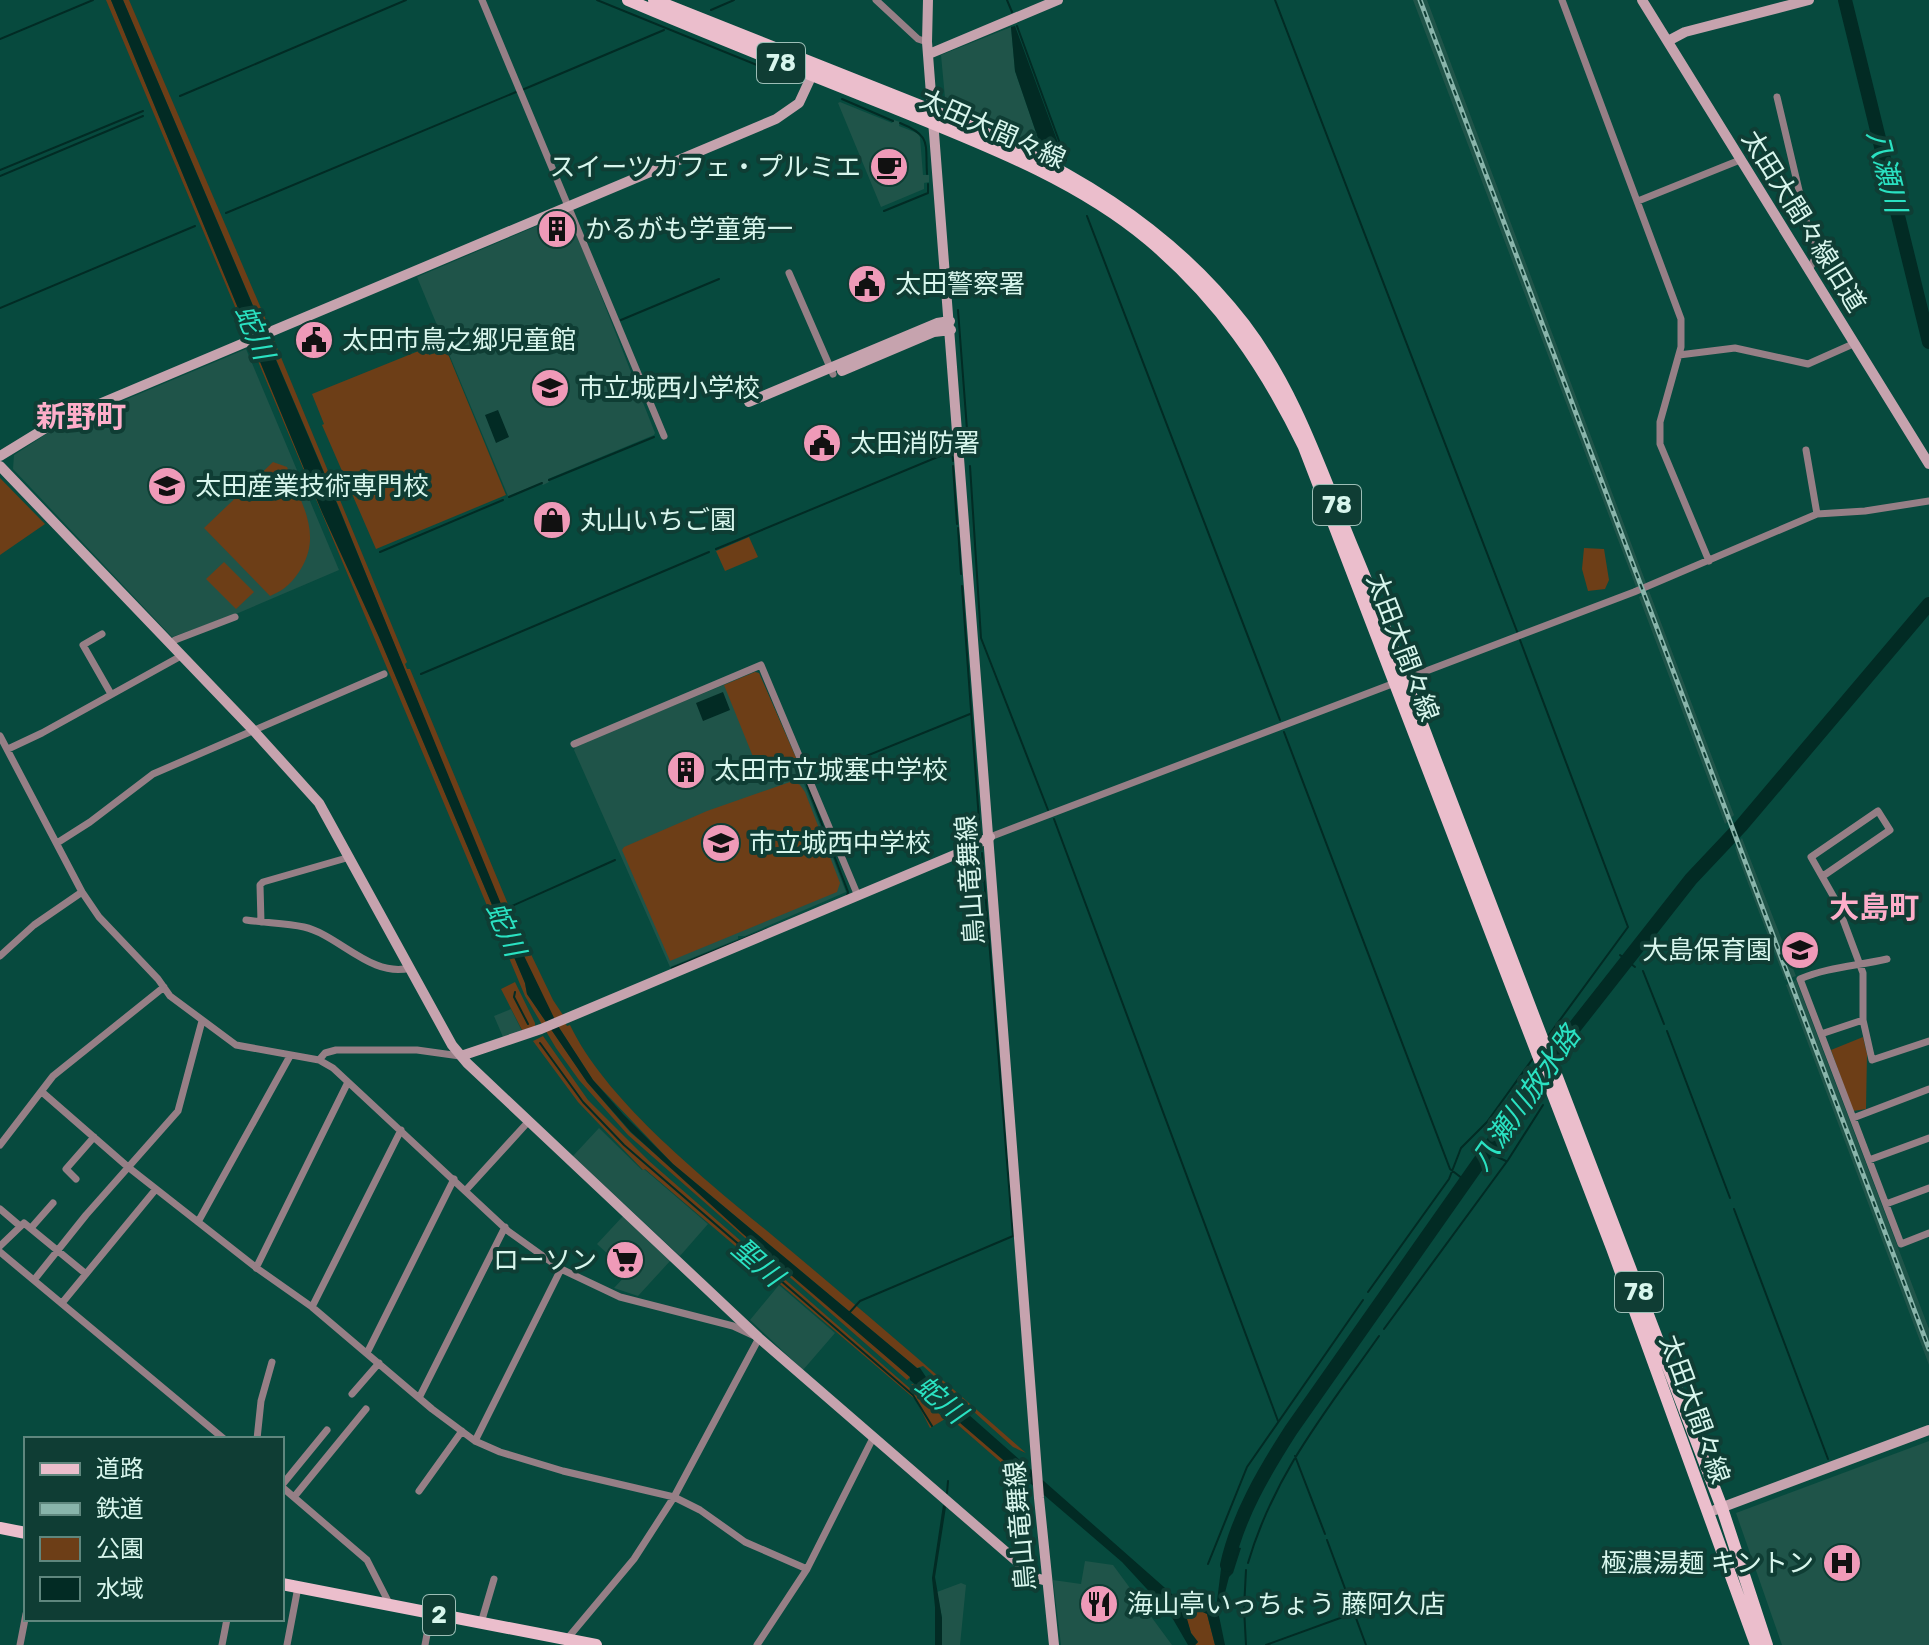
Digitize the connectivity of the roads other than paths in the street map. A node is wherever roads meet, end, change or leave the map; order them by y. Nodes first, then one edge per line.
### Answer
1 (482, 0) edge
2 (628, 0) edge
3 (654, 0) edge
4 (876, 0) edge
5 (928, 0) edge
6 (1058, 0) edge
7 (1562, 0) edge
8 (1642, 0) edge
9 (1809, 0) edge
10 (1668, 41) junction
11 (927, 42) junction
12 (929, 54) junction
13 (812, 75) junction
14 (1777, 97) dead end
15 (933, 111) junction
16 (935, 125) junction
17 (1740, 160) junction
18 (1638, 201) junction
19 (568, 206) junction
20 (1809, 270) junction
21 (789, 273) dead end
22 (951, 326) junction
23 (1853, 344) junction
24 (1679, 355) junction
25 (831, 371) junction
26 (664, 436) dead end
27 (1806, 450) dead end
28 (0, 456) edge
29 (1929, 464) edge
30 (0, 466) edge
31 (1929, 501) edge
32 (1817, 514) junction
33 (1709, 561) junction
34 (235, 617) dead end
35 (102, 634) dead end
36 (170, 644) junction
37 (181, 656) junction
38 (384, 674) dead end
39 (1399, 680) junction
40 (111, 694) junction
41 (254, 731) junction
42 (0, 736) edge
43 (574, 744) dead end
44 (8, 749) junction
45 (990, 837) junction
46 (57, 843) junction
47 (350, 857) junction
48 (1823, 876) junction
49 (82, 892) junction
50 (858, 896) junction
51 (246, 920) dead end
52 (261, 922) junction
53 (0, 956) edge
54 (1887, 959) dead end
55 (1861, 966) junction
56 (410, 968) junction
57 (164, 987) junction
58 (1863, 1020) junction
59 (202, 1021) junction
60 (1821, 1034) junction
61 (1929, 1041) edge
62 (290, 1056) junction
63 (461, 1056) junction
64 (319, 1060) junction
65 (348, 1082) junction
66 (1929, 1089) edge
67 (42, 1092) junction
68 (1853, 1118) junction
69 (528, 1122) junction
70 (401, 1130) junction
71 (94, 1137) junction
72 (1929, 1138) edge
73 (0, 1145) edge
74 (1869, 1160) junction
75 (128, 1167) junction
76 (76, 1179) dead end
77 (454, 1179) junction
78 (1929, 1188) edge
79 (156, 1189) junction
80 (466, 1190) junction
81 (53, 1203) dead end
82 (1886, 1204) junction
83 (0, 1209) edge
84 (198, 1222) junction
85 (20, 1226) junction
86 (505, 1227) junction
87 (31, 1228) junction
88 (1929, 1233) edge
89 (0, 1249) edge
90 (57, 1249) junction
91 (256, 1268) junction
92 (561, 1269) junction
93 (86, 1274) junction
94 (34, 1280) junction
95 (62, 1303) junction
96 (312, 1307) junction
97 (759, 1338) junction
98 (367, 1353) junction
99 (272, 1362) dead end
100 (379, 1363) junction
101 (352, 1394) dead end
102 (419, 1398) junction
103 (366, 1409) dead end
104 (327, 1430) dead end
105 (1929, 1430) edge
106 (462, 1431) junction
107 (222, 1437) edge
108 (257, 1437) edge
109 (873, 1438) junction
110 (475, 1441) junction
111 (284, 1484) edge
112 (284, 1488) edge
113 (419, 1491) dead end
114 (294, 1497) junction
115 (674, 1497) junction
116 (1716, 1510) junction
117 (0, 1528) edge
118 (24, 1533) edge
119 (807, 1569) junction
120 (494, 1579) dead end
121 (1047, 1581) junction
122 (284, 1584) edge
123 (298, 1587) junction
124 (390, 1605) junction
125 (431, 1613) junction
126 (25, 1621) edge
127 (227, 1621) edge
128 (481, 1623) junction
129 (567, 1639) junction
130 (20, 1645) edge
131 (222, 1645) edge
132 (287, 1645) edge
133 (425, 1645) edge
134 (596, 1645) edge
135 (757, 1645) edge
136 (1054, 1645) edge
137 (1756, 1645) edge
138 (1767, 1645) edge

1 - 19 street
2 - 13 main road, 太田大間々線 / 78
3 - 15 main road, 太田大間々線 / 78
4 - 11 street
5 - 11 street, 鳥山竜舞線
6 - 12 street
7 - 18 street
8 - 10 street, 太田大間々線旧道
9 - 10 street
10 - 17 street, 太田大間々線旧道
11 - 12 street, 鳥山竜舞線
12 - 15 street, 鳥山竜舞線
13 - 16 main road, 太田大間々線 / 78
13 - 19 street
14 - 20 street
15 - 16 street, 鳥山竜舞線
15 - 39 main road, 太田大間々線 / 78
16 - 22 street, 鳥山竜舞線
16 - 39 main road, 太田大間々線 / 78
17 - 18 street
17 - 20 street, 太田大間々線旧道
18 - 24 street
19 - 26 street
19 - 28 street
20 - 23 street, 太田大間々線旧道
21 - 25 street
22 - 25 street
22 - 45 street, 鳥山竜舞線
23 - 24 street
23 - 29 street, 太田大間々線旧道
24 - 33 street
25 - 25 street
27 - 32 street
30 - 36 street
31 - 32 street
32 - 33 street
33 - 39 street
34 - 36 street
35 - 40 street
36 - 37 street
37 - 40 street
37 - 41 street
38 - 41 street
39 - 45 street
39 - 116 main road, 太田大間々線 / 78
40 - 44 street
41 - 46 street
41 - 47 street
42 - 44 street
43 - 50 street
44 - 46 street
45 - 50 street
45 - 121 street, 鳥山竜舞線
46 - 49 street
47 - 52 street
47 - 56 street
48 - 48 street
48 - 55 street
49 - 53 street
49 - 57 street
50 - 63 street
51 - 52 street
52 - 56 street
54 - 55 street
55 - 58 street
55 - 60 street
56 - 63 street
57 - 59 street
57 - 67 street
58 - 60 street
58 - 61 street
59 - 62 street
59 - 75 street
60 - 68 street
62 - 64 street
62 - 84 street
63 - 64 street
63 - 69 street
64 - 65 street
65 - 70 street
65 - 91 street
66 - 68 street
67 - 71 street
67 - 73 street
68 - 74 street
69 - 80 street
69 - 97 street
70 - 77 street
70 - 96 street
71 - 75 street
71 - 76 street
72 - 74 street
74 - 82 street
75 - 79 street
75 - 90 street
77 - 80 street
77 - 98 street
78 - 82 street
79 - 84 street
79 - 93 street
80 - 86 street
81 - 87 street
82 - 88 street
83 - 85 street
84 - 91 street
85 - 87 street
85 - 89 street
86 - 92 street
86 - 102 street
87 - 90 street
89 - 94 street
90 - 93 street
90 - 94 street
91 - 96 street
92 - 97 street
92 - 110 street
93 - 95 street
94 - 95 street
95 - 107 street
96 - 98 street
97 - 109 street
97 - 115 street
98 - 100 street
99 - 108 street
100 - 101 street
100 - 102 street
102 - 106 street
103 - 114 street
104 - 111 street
105 - 116 street
106 - 110 street
106 - 113 street
109 - 119 street
109 - 121 street
110 - 115 street
112 - 114 street
114 - 124 street
115 - 119 street
115 - 129 street
116 - 137 main road, 太田大間々線 / 78
116 - 138 main road, 太田大間々線 / 78
117 - 118 main road
119 - 135 street
120 - 128 street
121 - 136 street, 鳥山竜舞線
122 - 123 main road, 2
123 - 124 main road, 2
123 - 132 street
124 - 125 main road, 2
125 - 128 main road, 2
125 - 133 street
126 - 130 street
127 - 131 street
128 - 129 main road, 2
129 - 134 main road, 2

